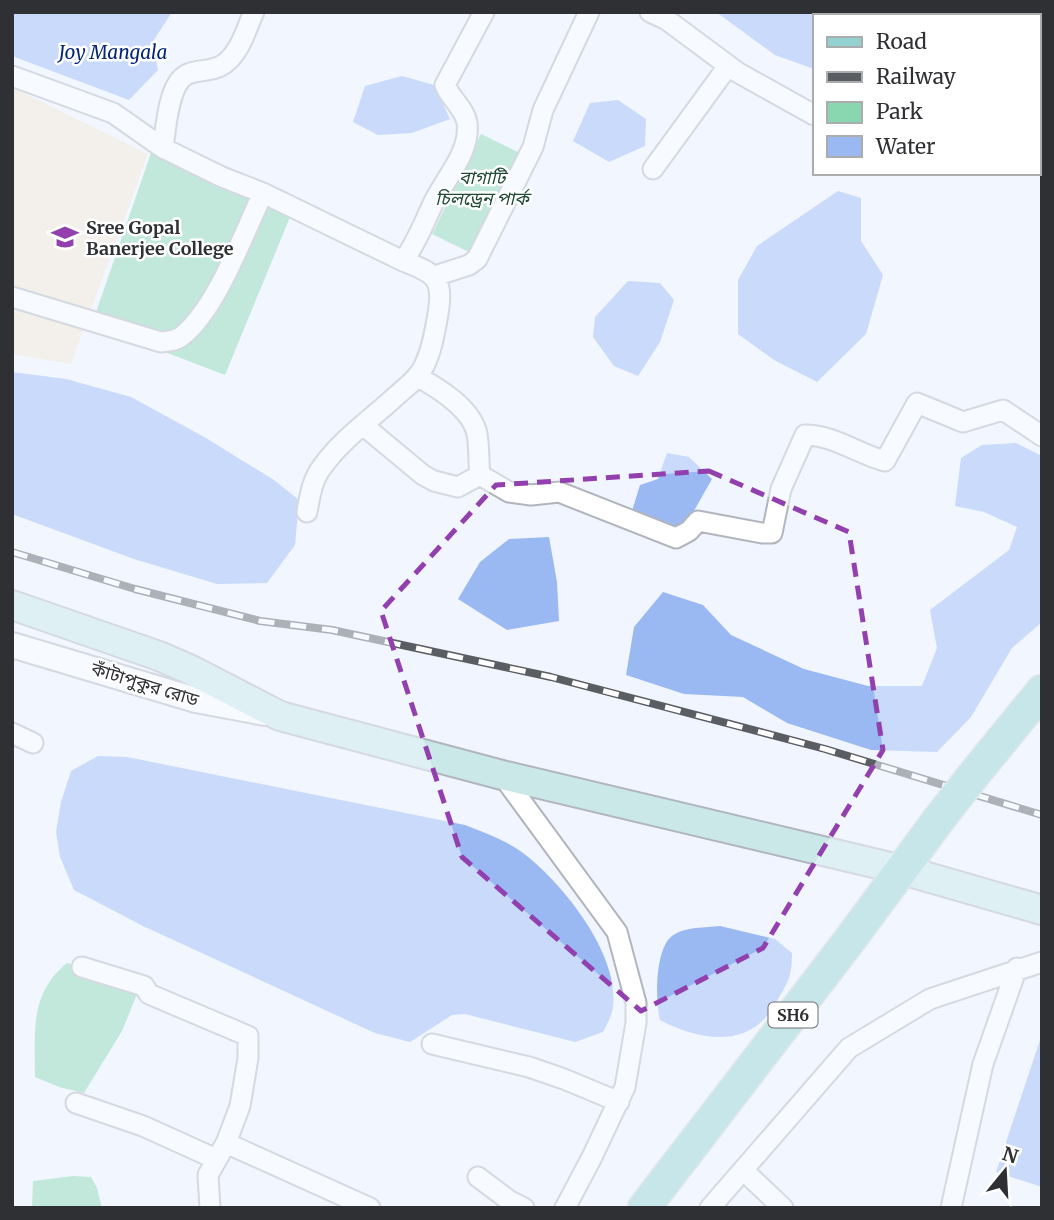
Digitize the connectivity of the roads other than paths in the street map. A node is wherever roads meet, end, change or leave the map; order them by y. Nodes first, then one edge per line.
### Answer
1 (254, 12) edge
2 (484, 12) edge
3 (589, 12) edge
4 (650, 12) edge
5 (728, 66) junction
6 (12, 76) edge
7 (813, 114) edge
8 (163, 148) junction
9 (653, 169) dead end
10 (263, 193) junction
11 (403, 261) junction
12 (435, 276) junction
13 (12, 297) edge
14 (418, 377) junction
15 (364, 426) junction
16 (1042, 436) edge
17 (480, 475) junction
18 (307, 512) dead end
19 (12, 605) edge
20 (12, 645) edge
21 (1042, 691) edge
22 (280, 716) junction
23 (12, 733) edge
24 (33, 743) dead end
25 (502, 775) junction
26 (903, 870) junction
27 (1042, 910) edge
28 (1042, 962) edge
29 (82, 967) dead end
30 (1017, 968) junction
31 (432, 1044) dead end
32 (619, 1102) junction
33 (76, 1103) dead end
34 (221, 1151) junction
35 (744, 1171) junction
36 (478, 1177) dead end
37 (210, 1208) edge
38 (370, 1208) edge
39 (524, 1208) edge
40 (565, 1208) edge
41 (644, 1208) edge
42 (710, 1208) edge
43 (783, 1208) edge
44 (951, 1208) edge

1 - 8 street
2 - 11 street
3 - 12 street
4 - 5 street
5 - 7 street
5 - 9 street
6 - 8 street
8 - 10 street
10 - 11 street
10 - 13 street
11 - 12 street
12 - 14 street
14 - 15 street
14 - 17 street
15 - 17 street
15 - 18 street
16 - 17 street
19 - 22 main road
20 - 22 street, কাঁটাপুকুর রোড
21 - 26 main road, SH6, bridge
22 - 25 main road
23 - 24 street
25 - 26 main road
25 - 32 street
26 - 27 main road
26 - 41 main road, SH6
28 - 30 street
29 - 34 street
30 - 35 street
30 - 44 street
31 - 32 street
32 - 40 street
33 - 34 street
34 - 37 street
34 - 38 street
35 - 42 street
35 - 43 street
36 - 39 street

